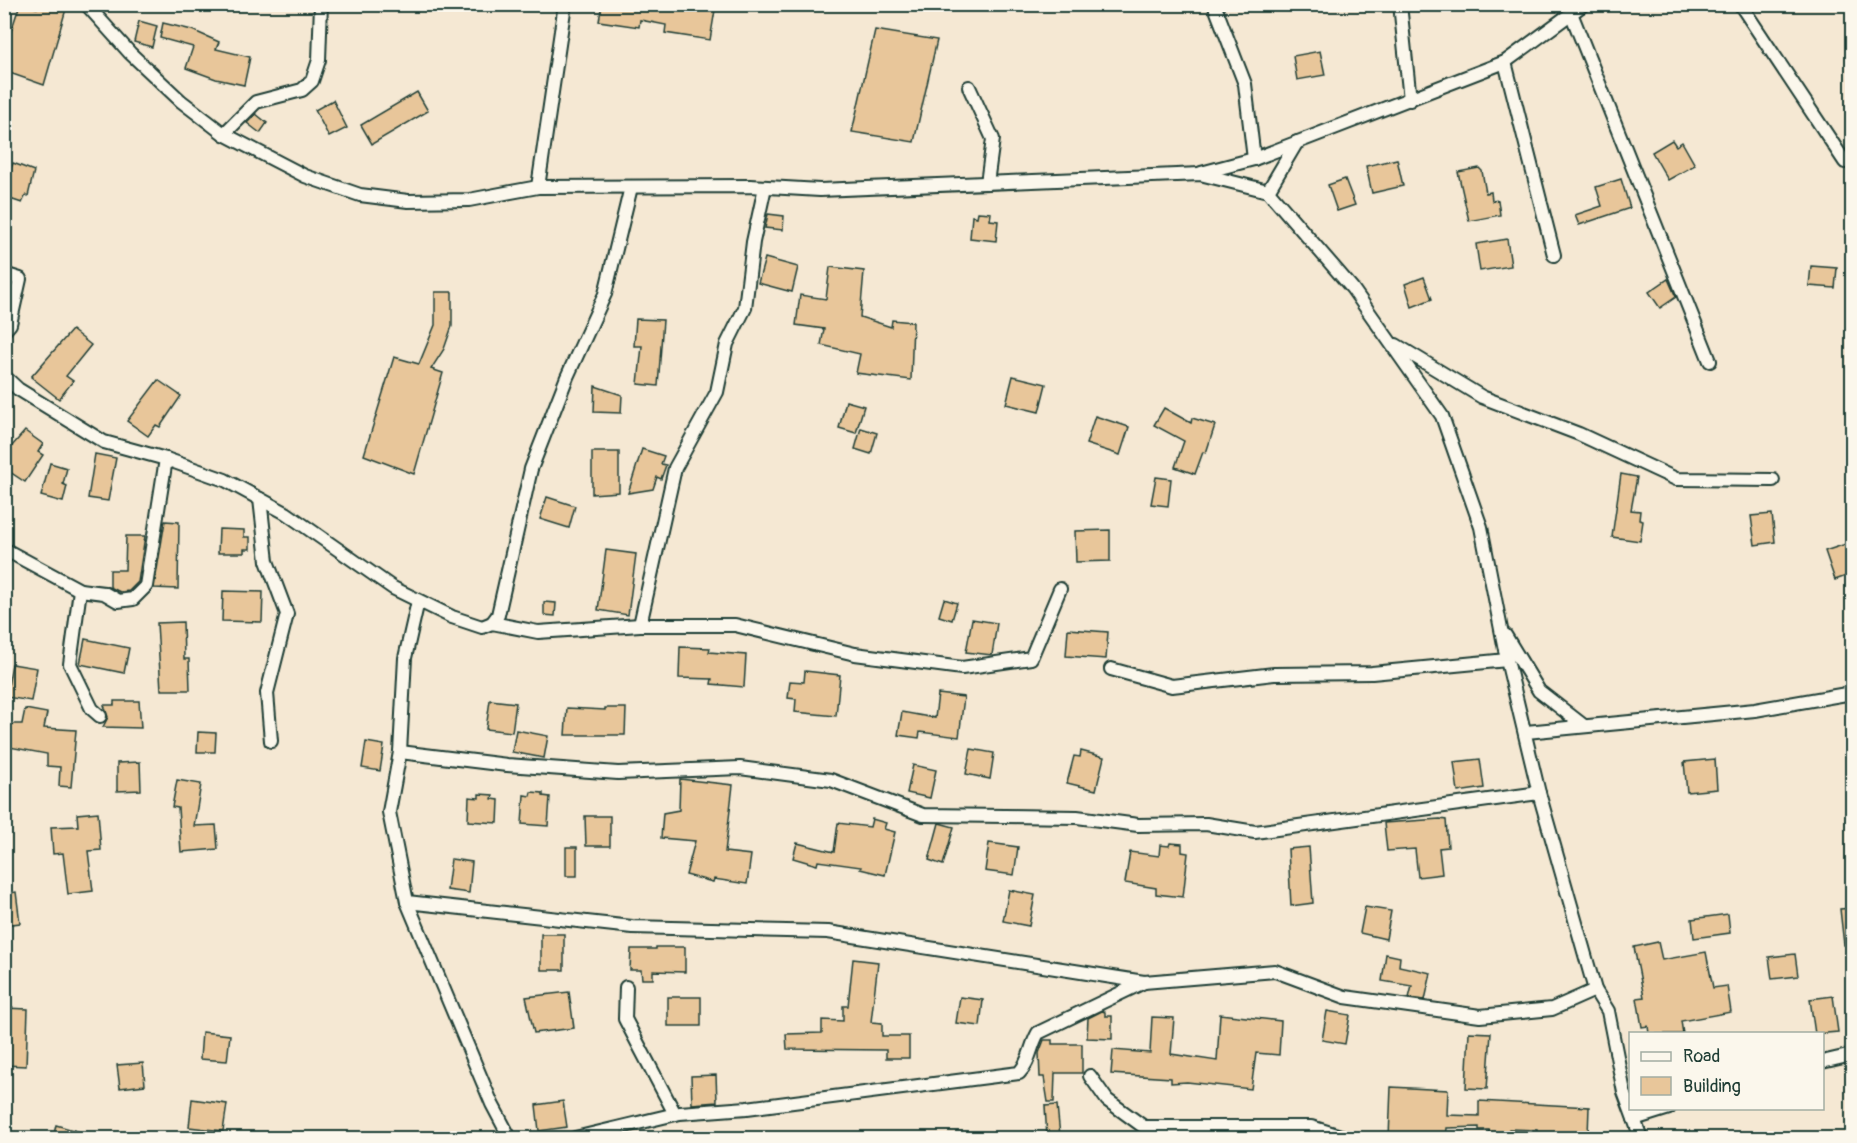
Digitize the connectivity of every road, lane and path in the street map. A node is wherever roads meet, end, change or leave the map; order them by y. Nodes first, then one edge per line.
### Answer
1 (86, 4) edge
2 (321, 4) edge
3 (565, 4) edge
4 (1214, 4) edge
5 (1400, 4) edge
6 (1584, 4) edge
7 (1740, 4) edge
8 (1571, 13) junction
9 (1505, 62) junction
10 (969, 87) dead end
11 (1410, 100) junction
12 (224, 134) junction
13 (1297, 142) junction
14 (1254, 159) junction
15 (1845, 162) dead end
16 (1200, 174) junction
17 (987, 183) junction
18 (538, 187) junction
19 (631, 187) junction
20 (765, 187) junction
21 (1268, 191) junction
22 (1554, 255) dead end
23 (4, 274) edge
24 (4, 332) edge
25 (1393, 343) junction
26 (1710, 362) dead end
27 (4, 376) edge
28 (166, 459) junction
29 (1773, 480) dead end
30 (260, 500) junction
31 (4, 549) edge
32 (1060, 589) dead end
33 (80, 590) junction
34 (418, 601) junction
35 (492, 623) junction
36 (640, 625) junction
37 (1502, 629) junction
38 (1507, 660) junction
39 (1111, 669) dead end
40 (1852, 693) edge
41 (100, 716) dead end
42 (1584, 726) junction
43 (1526, 732) junction
44 (271, 741) dead end
45 (400, 752) junction
46 (1539, 793) junction
47 (407, 902) junction
48 (1144, 982) junction
49 (626, 987) dead end
50 (1595, 990) junction
51 (1852, 1055) edge
52 (1824, 1062) edge
53 (1090, 1077) dead end
54 (1629, 1106) edge
55 (1631, 1110) edge
56 (1663, 1110) edge
57 (675, 1114) junction
58 (1634, 1119) junction
59 (510, 1138) edge
60 (575, 1138) edge
61 (1347, 1138) edge
62 (1641, 1138) edge

1 - 12 street
2 - 12 street
3 - 18 street
4 - 14 street
5 - 11 street
6 - 8 street
7 - 15 street
8 - 9 street
8 - 26 street
9 - 11 street
9 - 22 street
10 - 17 street
11 - 13 street
12 - 18 street
13 - 14 street
13 - 21 street
14 - 16 street
16 - 17 street
16 - 21 street
17 - 20 street
18 - 19 street
19 - 20 street
19 - 35 street
20 - 36 street
21 - 25 street
23 - 24 street
25 - 29 street
25 - 37 street
27 - 28 street
28 - 30 street
28 - 33 street
30 - 34 street
30 - 44 street
31 - 33 street
32 - 36 street
33 - 41 street
34 - 35 street
34 - 45 street
35 - 36 street
37 - 38 street
37 - 42 street
38 - 39 street
38 - 43 street
40 - 42 street
42 - 43 street
43 - 46 street
45 - 46 street
45 - 47 street
46 - 50 street
47 - 48 street
47 - 59 street
48 - 50 street
48 - 57 street
49 - 57 street
50 - 54 street
51 - 52 street
53 - 61 street
55 - 58 street
56 - 58 street
57 - 60 street
58 - 62 street

